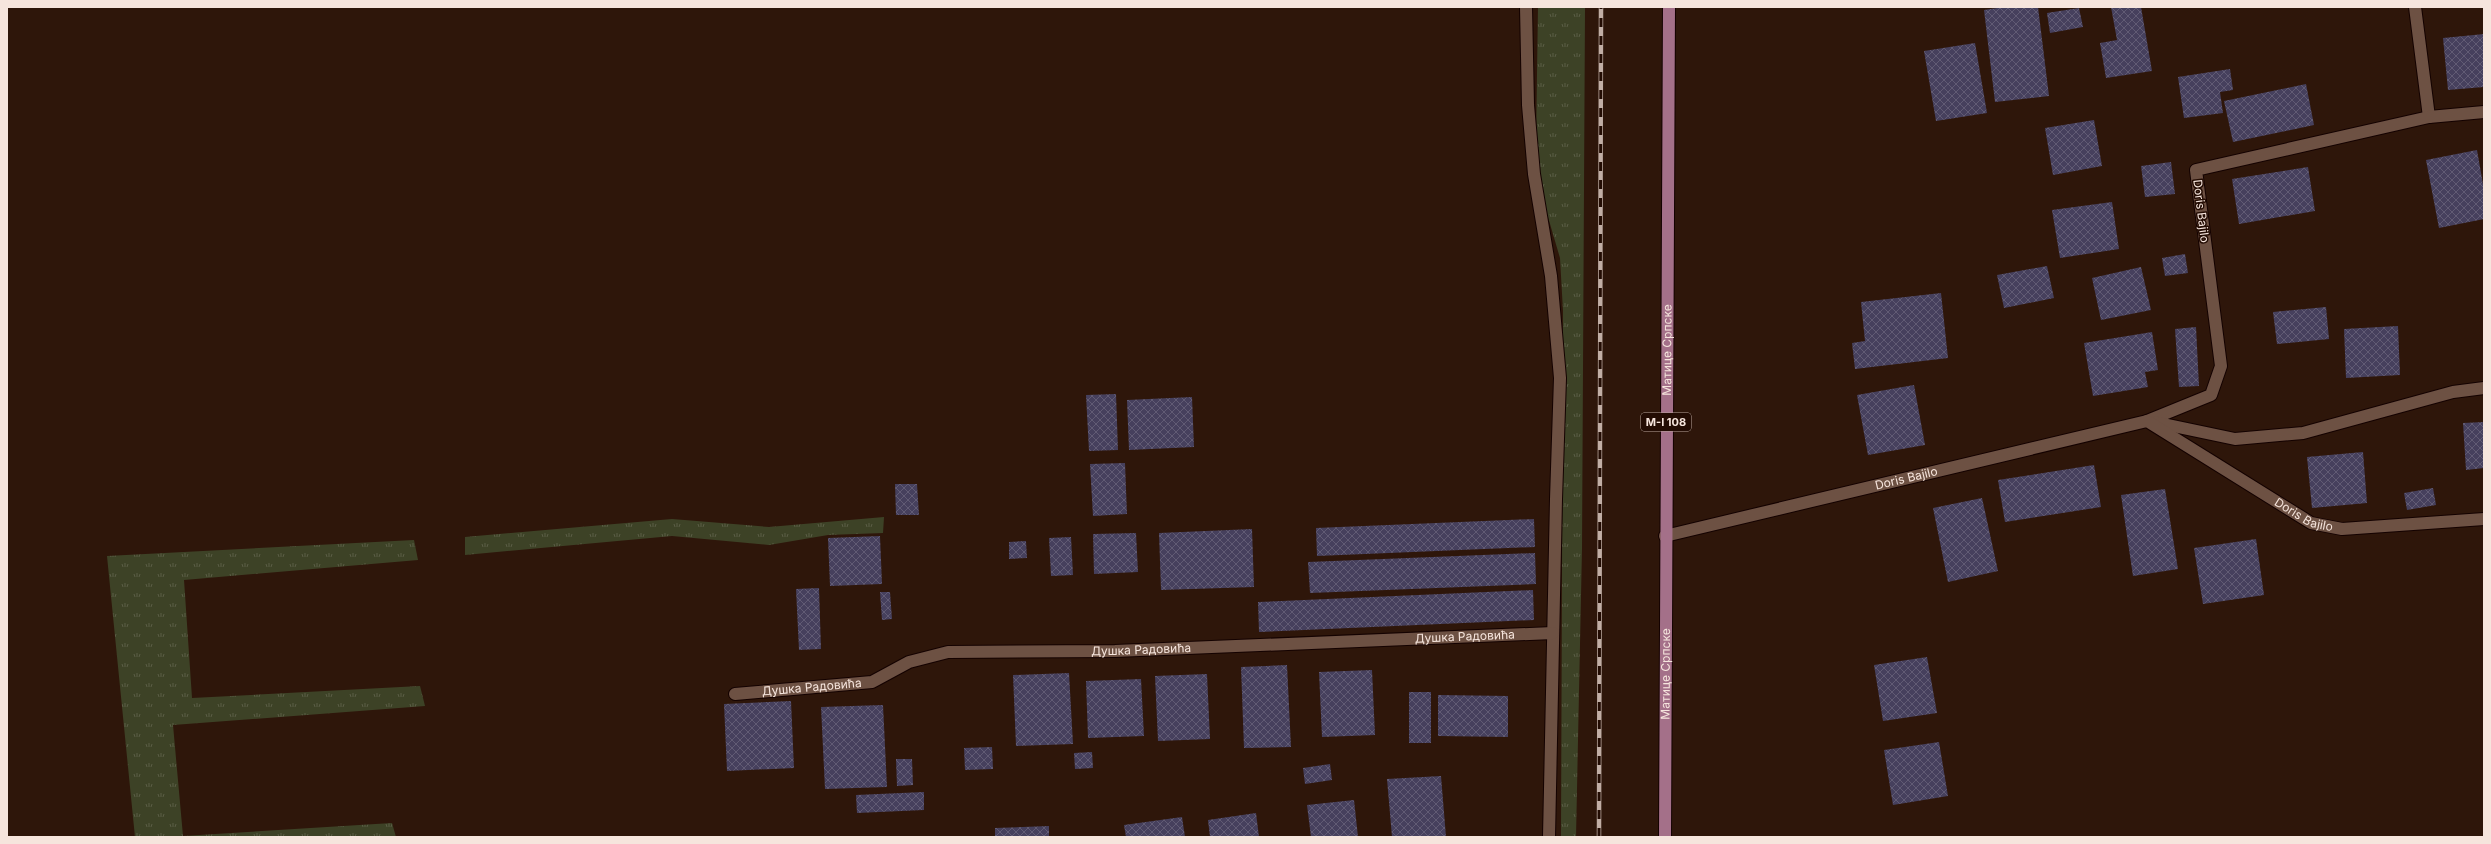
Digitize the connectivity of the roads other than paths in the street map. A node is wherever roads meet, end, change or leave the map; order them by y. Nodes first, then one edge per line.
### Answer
1 (1526, 7) edge
2 (1669, 7) edge
3 (2415, 7) edge
4 (2484, 112) edge
5 (2429, 117) junction
6 (2484, 388) edge
7 (2147, 421) junction
8 (2484, 518) edge
9 (1665, 536) junction
10 (1553, 633) junction
11 (735, 694) dead end
12 (1549, 837) edge
13 (1665, 837) edge

1 - 10 street
2 - 9 main road, Матице Српске / M-I 108
3 - 5 street
4 - 5 street, Doris Bajilo
5 - 7 street, Doris Bajilo
6 - 7 street, Doris Bajilo
7 - 8 street, Doris Bajilo
7 - 9 street, Doris Bajilo
9 - 13 main road, Матице Српске / M-I 108
10 - 11 street, Душка Радовића
10 - 12 street

